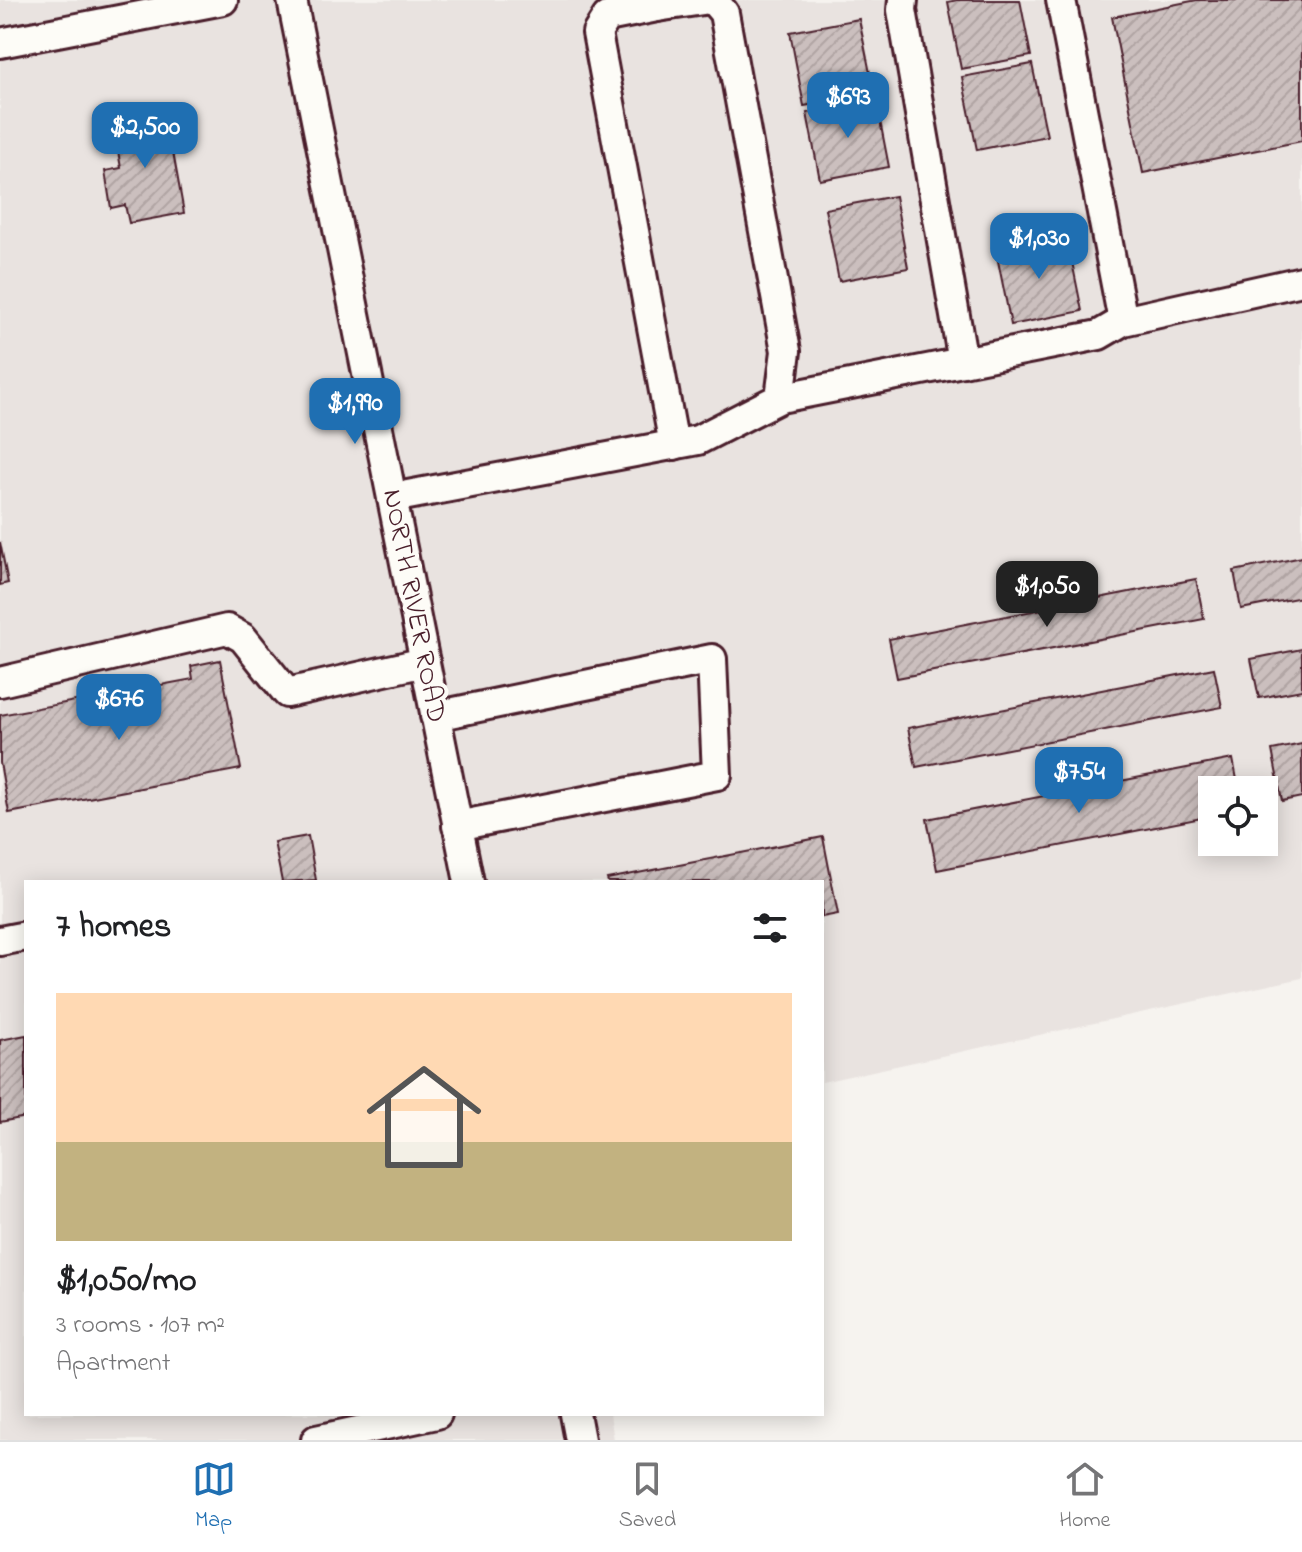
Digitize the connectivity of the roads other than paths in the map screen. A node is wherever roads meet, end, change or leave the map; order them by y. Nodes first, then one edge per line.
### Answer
1 (223, 0) edge
2 (292, 0) edge
3 (703, 0) edge
4 (713, 0) edge
5 (903, 0) edge
6 (1061, 0) edge
7 (656, 4) edge
8 (102, 12) edge
9 (0, 43) edge
10 (1302, 281) edge
11 (1123, 321) junction
12 (963, 362) junction
13 (780, 398) junction
14 (674, 445) junction
15 (392, 498) junction
16 (425, 662) junction
17 (0, 682) edge
18 (435, 716) junction
19 (457, 826) junction
20 (469, 880) edge
21 (24, 936) edge
22 (0, 941) edge
23 (428, 1416) edge
24 (575, 1416) edge
25 (316, 1440) edge
26 (580, 1440) edge

1 - 8 street
2 - 15 street, NORTH RIVER ROAD
3 - 7 street
4 - 13 street
5 - 12 street
6 - 11 street
7 - 14 street
8 - 9 street
10 - 11 street
11 - 12 street
12 - 13 street
13 - 14 street
14 - 15 street
15 - 16 street, NORTH RIVER ROAD
16 - 17 street
16 - 18 street, NORTH RIVER ROAD
18 - 19 street, NORTH RIVER ROAD
18 - 19 street
19 - 20 street, NORTH RIVER ROAD
21 - 22 street
23 - 25 street
24 - 26 street

